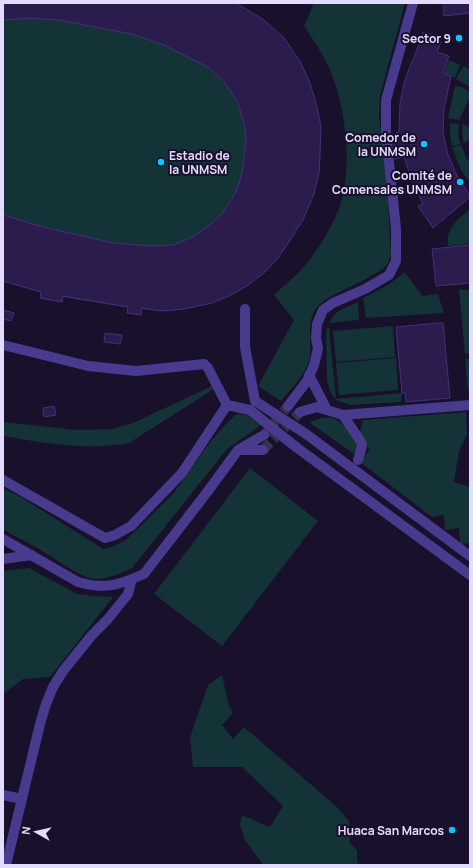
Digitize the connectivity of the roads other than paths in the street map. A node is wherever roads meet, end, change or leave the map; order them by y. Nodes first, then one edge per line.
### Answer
1 (413, 3) edge
2 (245, 309) dead end
3 (3, 345) edge
4 (309, 375) junction
5 (227, 405) junction
6 (470, 405) edge
7 (326, 410) junction
8 (343, 415) junction
9 (264, 435) tunnel mouth
10 (238, 450) junction
11 (263, 450) dead end
12 (358, 460) dead end
13 (3, 480) edge
14 (3, 539) edge
15 (32, 555) junction
16 (470, 556) edge
17 (3, 559) edge
18 (470, 575) edge
19 (132, 579) junction
20 (3, 795) edge
21 (22, 799) junction
22 (6, 865) edge

1 - 4 street
2 - 16 street
3 - 5 street
4 - 7 street
4 - 7 street
5 - 13 street
5 - 18 street, bridge
6 - 8 street
7 - 8 street
8 - 12 street
9 - 10 street
10 - 11 street
10 - 19 street
14 - 15 street
15 - 17 street
15 - 19 street
19 - 21 street
20 - 21 street
21 - 22 street

